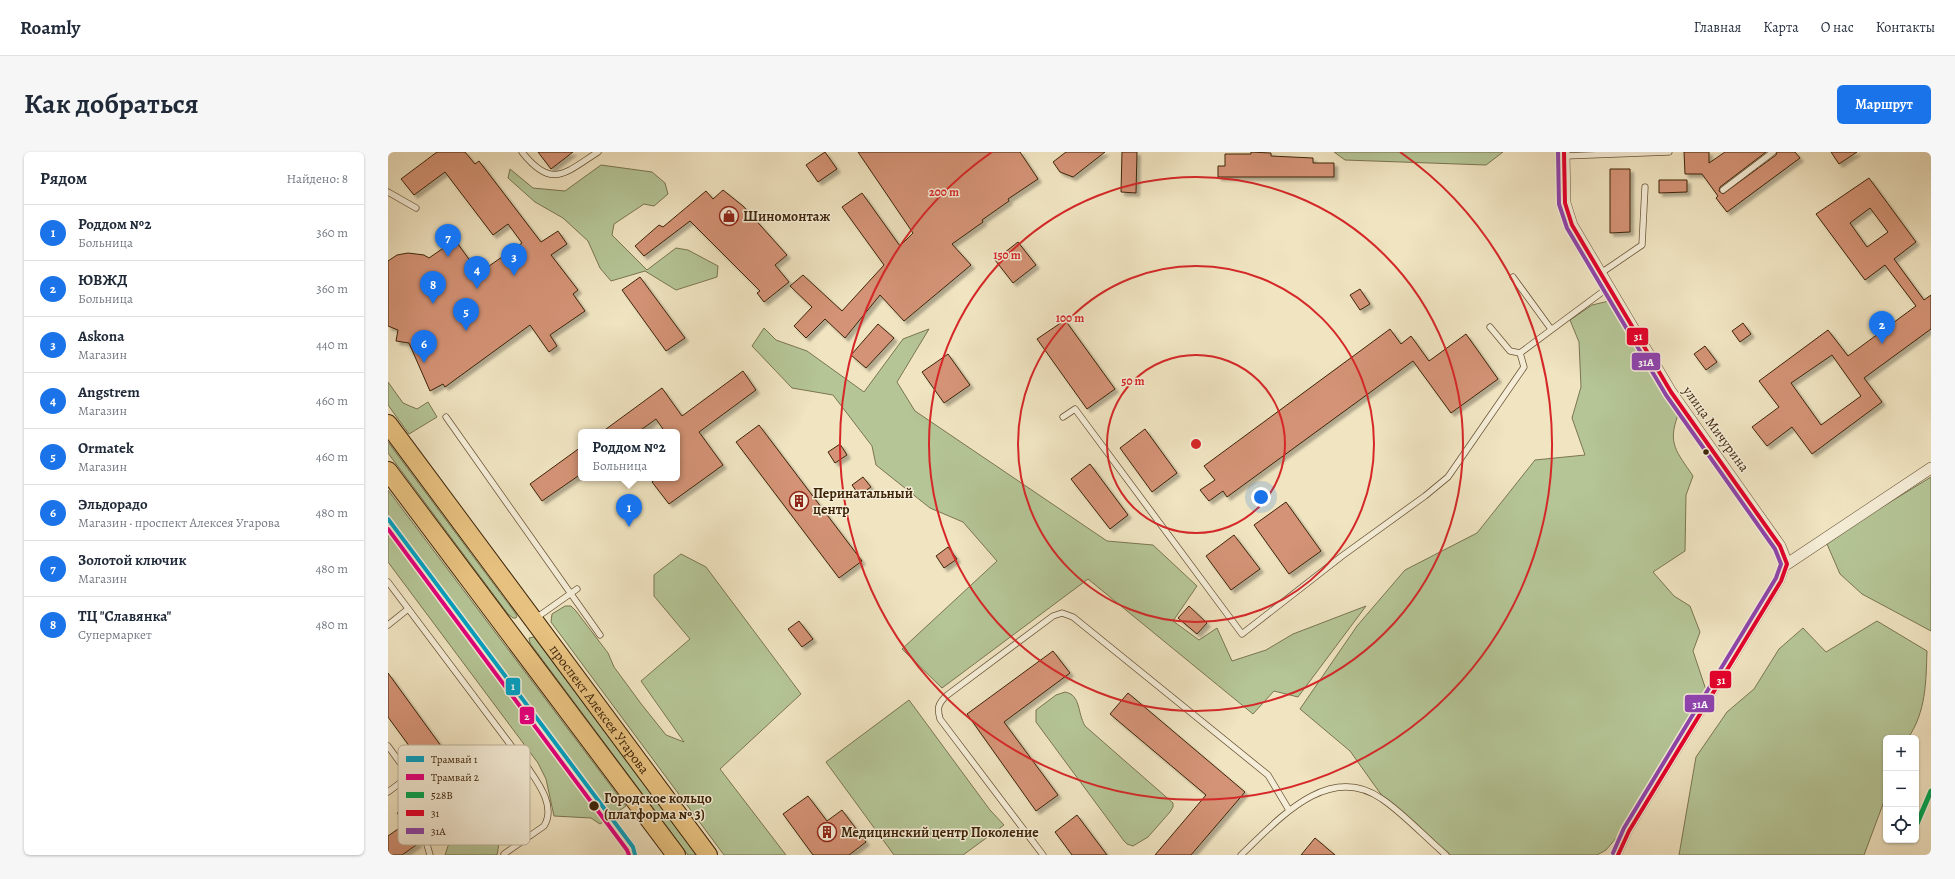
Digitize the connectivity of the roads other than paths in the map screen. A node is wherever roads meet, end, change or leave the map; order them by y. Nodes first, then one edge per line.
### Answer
1 (522, 152) edge
2 (598, 152) edge
3 (1670, 152) edge
4 (1773, 152) edge
5 (1634, 153) edge
6 (1564, 154) edge
7 (1645, 187) dead end
8 (1723, 190) dead end
9 (388, 192) edge
10 (416, 208) dead end
11 (1601, 273) junction
12 (1513, 277) dead end
13 (1609, 288) junction
14 (1490, 327) dead end
15 (1551, 328) junction
16 (1520, 353) junction
17 (446, 417) dead end
18 (1064, 417) dead end
19 (388, 424) edge
20 (1931, 468) edge
21 (388, 471) edge
22 (1787, 564) junction
23 (388, 582) edge
24 (577, 589) dead end
25 (570, 595) junction
26 (408, 610) junction
27 (534, 620) junction
28 (388, 625) edge
29 (600, 635) dead end
30 (513, 637) junction
31 (511, 745) edge
32 (388, 746) edge
33 (398, 760) edge
34 (530, 771) edge
35 (398, 784) edge
36 (388, 792) edge
37 (1289, 810) junction
38 (530, 836) edge
39 (427, 845) edge
40 (517, 845) edge
41 (504, 854) dead end
42 (430, 855) edge
43 (676, 855) edge
44 (708, 855) edge
45 (1043, 855) edge
46 (1241, 855) edge
47 (1446, 855) edge
48 (1618, 855) edge

1 - 2 lane
3 - 5 lane
4 - 8 lane
5 - 6 lane
6 - 11 street, улица Мичурина
7 - 11 lane
9 - 10 lane
11 - 13 street, улица Мичурина
12 - 15 lane
13 - 15 lane
13 - 22 street, улица Мичурина
14 - 16 lane
15 - 16 lane
16 - 18 lane
17 - 25 lane
19 - 27 main road, проспект Алексея Угарова
20 - 22 street
21 - 30 main road, проспект Алексея Угарова
22 - 48 lane
23 - 26 lane
24 - 25 lane
25 - 27 lane
25 - 29 lane
26 - 28 lane
26 - 31 lane
27 - 30 main road
27 - 44 main road, проспект Алексея Угарова
30 - 43 main road, проспект Алексея Угарова
32 - 33 lane
34 - 38 lane
35 - 36 lane
37 - 45 lane
37 - 46 lane
37 - 47 lane
39 - 42 lane
40 - 41 lane

